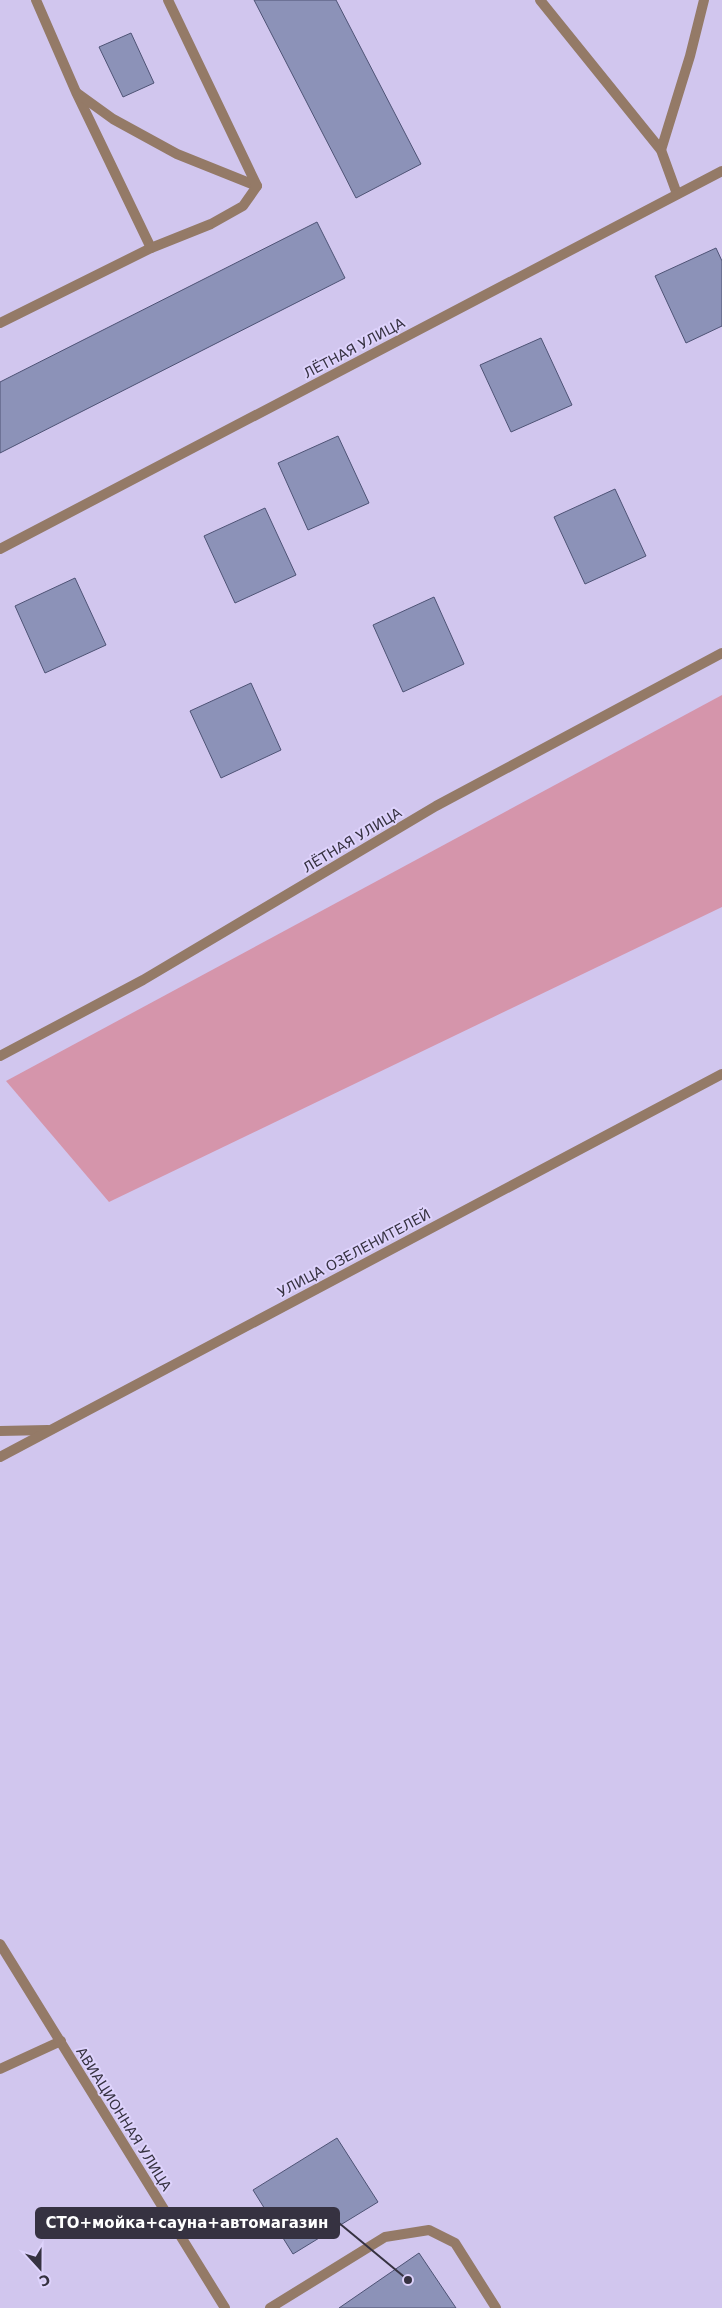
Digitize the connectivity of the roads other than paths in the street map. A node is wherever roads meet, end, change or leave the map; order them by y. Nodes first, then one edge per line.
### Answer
1 (36, 0) edge
2 (168, 0) edge
3 (540, 0) edge
4 (704, 0) edge
5 (76, 92) junction
6 (660, 150) junction
7 (722, 171) edge
8 (257, 186) junction
9 (677, 194) junction
10 (151, 248) junction
11 (0, 323) edge
12 (0, 549) edge
13 (722, 653) edge
14 (0, 1056) edge
15 (722, 1074) edge
16 (0, 1430) edge
17 (49, 1430) junction
18 (0, 1456) edge
19 (0, 1944) edge
20 (61, 2042) junction
21 (0, 2069) edge
22 (225, 2308) edge
23 (270, 2308) edge
24 (496, 2308) edge

1 - 5 street
2 - 8 street
3 - 6 street
4 - 6 street
5 - 8 street
5 - 10 street
6 - 9 street
7 - 9 street, ЛЁТНАЯ УЛИЦА
8 - 10 street
9 - 12 street, ЛЁТНАЯ УЛИЦА
10 - 11 street
13 - 14 street, ЛЁТНАЯ УЛИЦА
15 - 17 street, УЛИЦА ОЗЕЛЕНИТЕЛЕЙ
16 - 17 street
17 - 18 street, УЛИЦА ОЗЕЛЕНИТЕЛЕЙ
19 - 20 street, АВИАЦИОННАЯ УЛИЦА
20 - 21 street
20 - 22 street, АВИАЦИОННАЯ УЛИЦА
23 - 24 street

